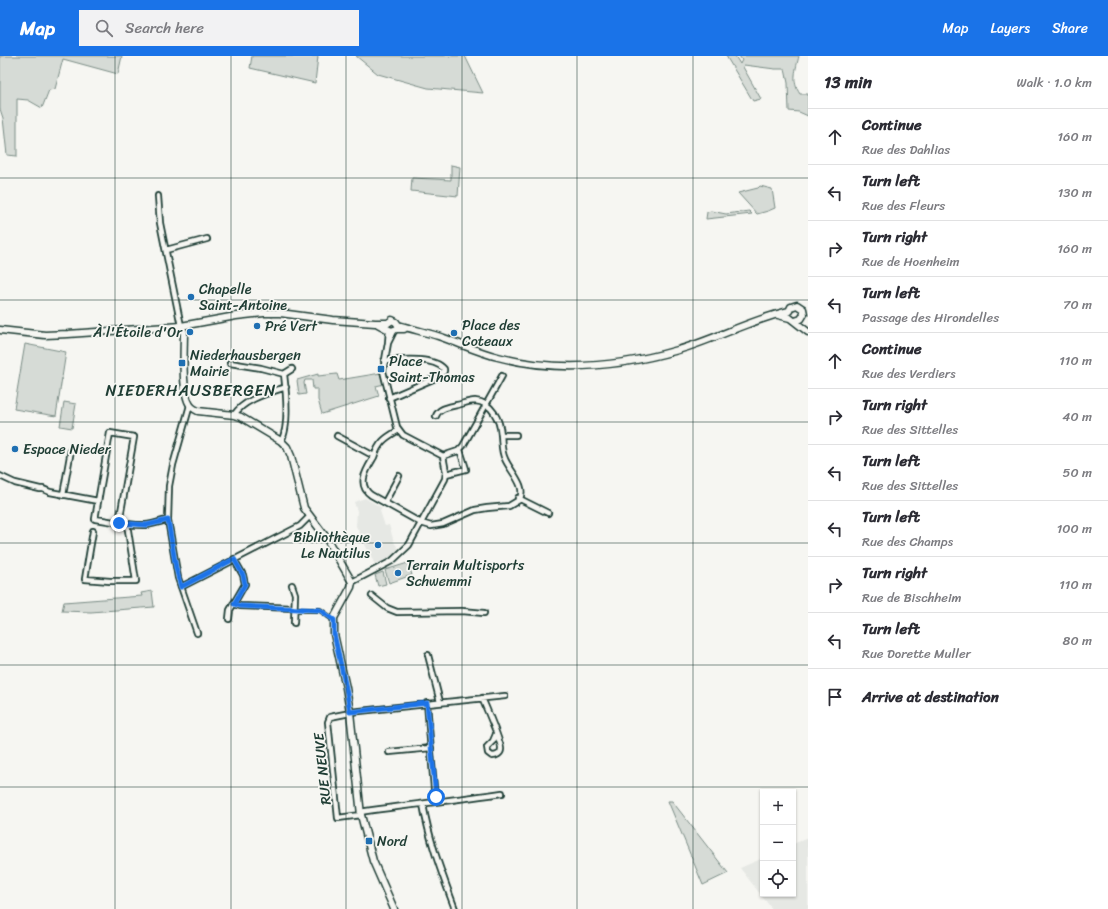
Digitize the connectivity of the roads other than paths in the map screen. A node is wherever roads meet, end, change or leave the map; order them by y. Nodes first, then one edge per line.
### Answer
1 (158, 196) dead end
2 (207, 239) dead end
3 (166, 250) junction
4 (808, 305) edge
5 (801, 307) junction
6 (789, 311) junction
7 (805, 314) edge
8 (772, 315) junction
9 (793, 319) junction
10 (181, 326) junction
11 (392, 327) junction
12 (0, 330) edge
13 (808, 332) edge
14 (384, 361) junction
15 (230, 362) dead end
16 (292, 369) dead end
17 (284, 374) junction
18 (502, 376) dead end
19 (286, 387) junction
20 (390, 398) junction
21 (190, 405) junction
22 (486, 405) junction
23 (234, 415) junction
24 (436, 416) dead end
25 (399, 430) junction
26 (501, 435) junction
27 (516, 435) dead end
28 (337, 436) dead end
29 (281, 441) junction
30 (71, 450) dead end
31 (460, 450) junction
32 (374, 456) junction
33 (443, 456) junction
34 (446, 474) junction
35 (0, 476) edge
36 (399, 476) dead end
37 (63, 495) junction
38 (519, 498) junction
39 (98, 501) junction
40 (385, 502) junction
41 (548, 513) dead end
42 (310, 516) junction
43 (168, 520) junction
44 (421, 522) junction
45 (119, 523) junction
46 (127, 524) junction
47 (93, 531) dead end
48 (234, 559) junction
49 (352, 582) junction
50 (292, 585) dead end
51 (181, 587) junction
52 (372, 596) dead end
53 (234, 604) junction
54 (295, 609) junction
55 (484, 613) dead end
56 (229, 619) dead end
57 (334, 620) junction
58 (294, 623) dead end
59 (197, 633) dead end
60 (428, 655) dead end
61 (505, 696) dead end
62 (482, 698) junction
63 (440, 702) junction
64 (427, 703) junction
65 (350, 712) junction
66 (496, 734) junction
67 (431, 748) junction
68 (389, 752) dead end
69 (502, 793) dead end
70 (435, 801) junction
71 (422, 804) junction
72 (360, 813) junction
73 (394, 909) edge
74 (455, 909) edge

1 - 3 street
2 - 3 street
3 - 10 street
4 - 5 street
5 - 6 street
5 - 7 street
6 - 8 street
6 - 9 street
7 - 9 street
7 - 13 street
8 - 9 street
8 - 11 street
9 - 13 street
10 - 11 street
10 - 12 street
10 - 21 street
11 - 14 street
14 - 20 street
14 - 20 street
15 - 17 street
16 - 17 street
17 - 19 street
18 - 22 street
19 - 23 street
19 - 29 street
20 - 25 street
21 - 23 street
21 - 43 street
22 - 24 street
22 - 26 street
22 - 31 street
23 - 29 street
25 - 32 street
25 - 33 street
26 - 27 street
26 - 38 street
28 - 32 street
29 - 42 street
30 - 37 street
31 - 33 street
31 - 34 street
32 - 40 street
33 - 34 street
34 - 44 street
35 - 37 street
36 - 40 street
37 - 39 street
38 - 41 street
38 - 44 street
39 - 45 street
39 - 45 street
40 - 44 street
42 - 48 street
42 - 49 street
43 - 46 street
43 - 51 street
44 - 49 street
45 - 46 street
46 - 47 street
48 - 51 street
48 - 53 street
49 - 57 street
50 - 54 street
51 - 59 street
52 - 55 street
53 - 54 street
53 - 56 street
54 - 57 street
54 - 58 street
57 - 65 street
60 - 63 street
61 - 62 street
62 - 63 street
62 - 66 street
63 - 64 street
64 - 65 street
64 - 67 street
65 - 72 street
65 - 72 street, RUE NEUVE
66 - 66 street
67 - 68 street
67 - 70 street
69 - 70 street
70 - 71 street
71 - 72 street
71 - 74 street
72 - 73 street

